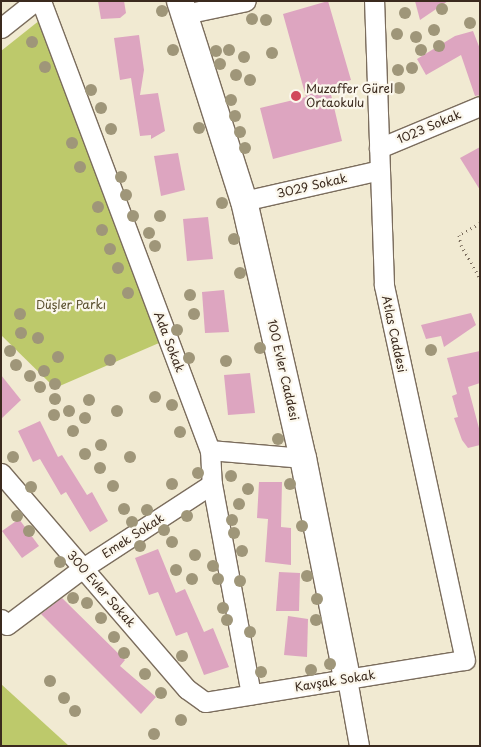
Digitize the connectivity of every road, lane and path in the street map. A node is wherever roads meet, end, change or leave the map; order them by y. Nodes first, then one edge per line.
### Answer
1 (35, 1) edge
2 (41, 1) edge
3 (246, 1) edge
4 (374, 1) edge
5 (183, 8) edge
6 (1, 28) edge
7 (480, 106) edge
8 (379, 148) junction
9 (380, 170) junction
10 (244, 201) junction
11 (480, 223) edge
12 (480, 278) edge
13 (210, 450) junction
14 (303, 458) junction
15 (1, 473) edge
16 (212, 484) junction
17 (83, 568) junction
18 (4, 622) edge
19 (465, 660) joint
20 (346, 679) junction
21 (251, 694) junction
22 (204, 702) joint
23 (359, 746) edge

1 - 6 street
2 - 13 street, Ada Sokak
3 - 5 street
4 - 8 street, Atlas Caddesi
5 - 10 street, 100 Evler Caddesi
7 - 8 street, 1023 Sokak
8 - 9 street, Atlas Caddesi
9 - 10 street, 3029 Sokak
9 - 19 street, Atlas Caddesi
10 - 14 street, 100 Evler Caddesi
11 - 12 path
13 - 14 street
13 - 16 street, Ada Sokak
14 - 20 street, 100 Evler Caddesi
15 - 17 street, 300 Evler Sokak
16 - 17 street, Emek Sokak
16 - 21 street, Ada Sokak
17 - 18 street, Emek Sokak
17 - 22 street, 300 Evler Sokak
19 - 20 street, Kavşak Sokak
20 - 21 street, Kavşak Sokak
20 - 23 street, 100 Evler Caddesi
21 - 22 street, Kavşak Sokak

